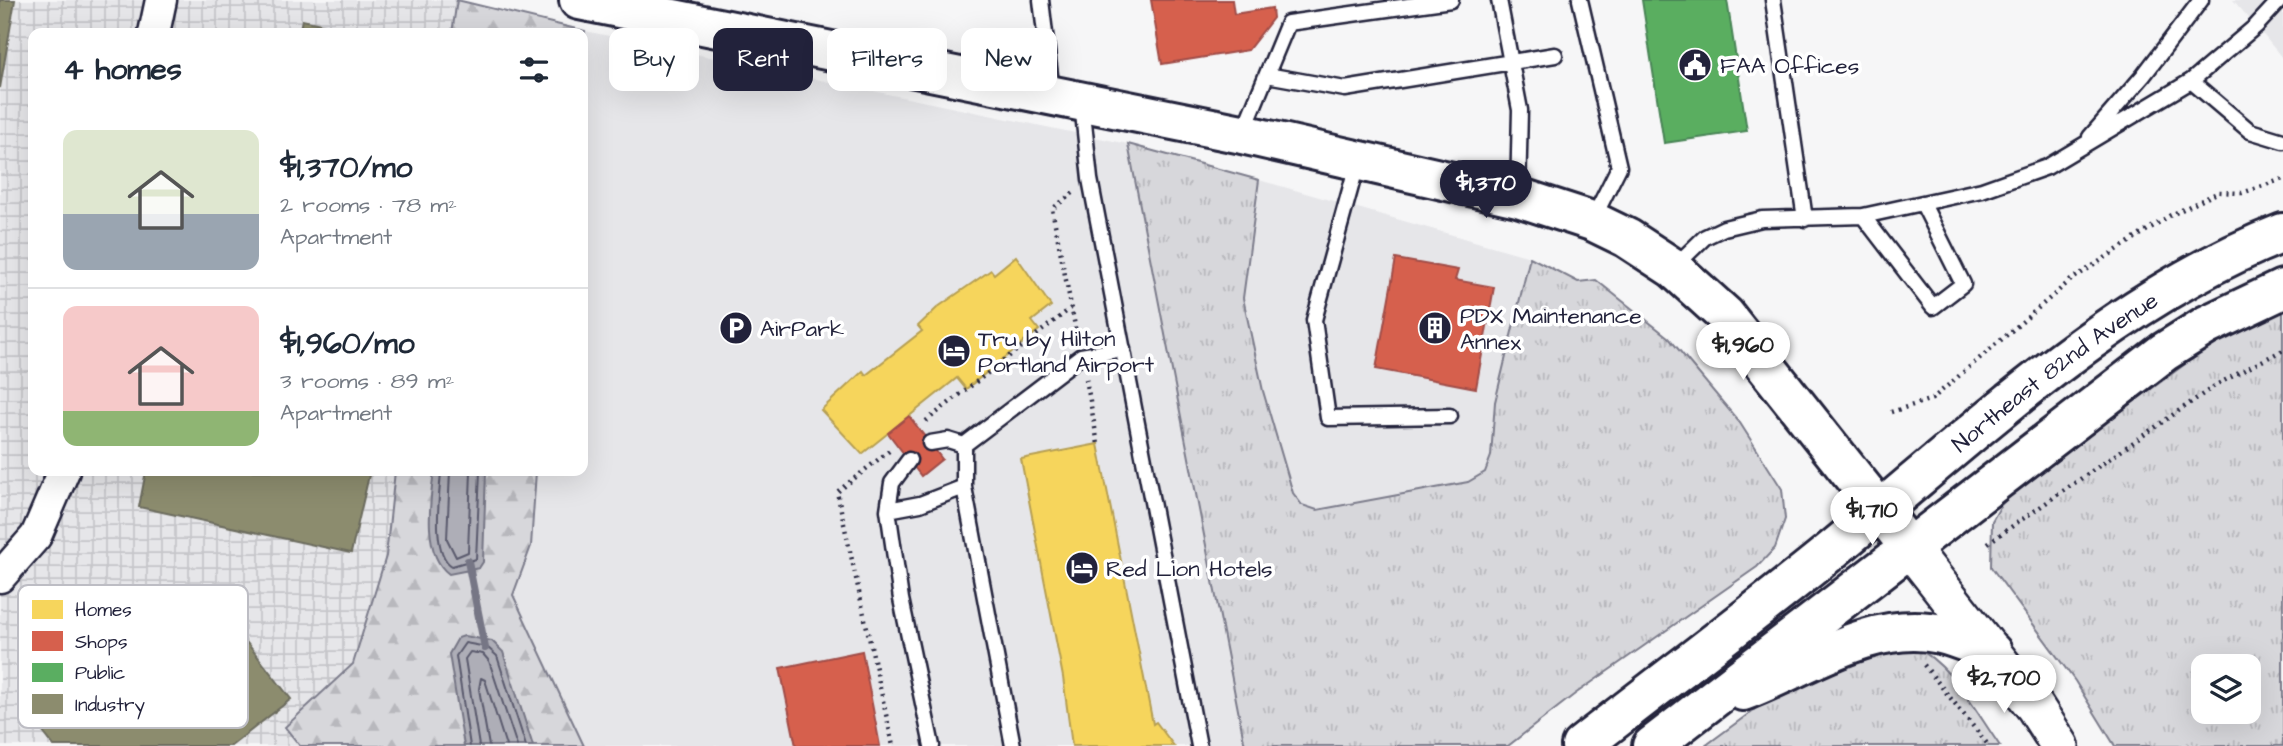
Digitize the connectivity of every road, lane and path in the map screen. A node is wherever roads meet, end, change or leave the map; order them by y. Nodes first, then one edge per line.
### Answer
1 (161, 0) edge
2 (579, 0) edge
3 (1041, 0) edge
4 (1451, 0) edge
5 (1499, 0) edge
6 (1580, 0) edge
7 (1773, 0) edge
8 (2201, 0) edge
9 (2280, 0) edge
10 (155, 28) edge
11 (1555, 55) dead end
12 (1510, 62) junction
13 (1267, 75) junction
14 (2191, 81) junction
15 (1067, 97) junction
16 (1242, 134) junction
17 (2283, 141) edge
18 (2080, 149) junction
19 (1359, 159) junction
20 (2283, 178) edge
21 (1090, 179) junction
22 (1518, 197) junction
23 (1923, 204) junction
24 (1863, 216) junction
25 (1805, 219) junction
26 (1592, 221) junction
27 (2283, 233) edge
28 (1673, 268) junction
29 (2283, 289) edge
30 (1123, 349) junction
31 (2283, 351) edge
32 (1081, 356) junction
33 (1891, 412) dead end
34 (1450, 416) dead end
35 (930, 443) dead end
36 (1098, 444) dead end
37 (964, 445) junction
38 (909, 460) dead end
39 (62, 476) edge
40 (964, 486) junction
41 (1880, 509) junction
42 (888, 510) junction
43 (1988, 542) dead end
44 (1910, 548) junction
45 (0, 577) edge
46 (1992, 652) junction
47 (1920, 662) dead end
48 (1705, 705) junction
49 (932, 746) edge
50 (1013, 746) edge
51 (1199, 746) edge
52 (1581, 746) edge
53 (1652, 746) edge
54 (1989, 746) edge
55 (2060, 746) edge

1 - 10 street
2 - 15 main road
3 - 15 lane
4 - 13 lane
5 - 12 lane
6 - 26 lane
7 - 25 lane
8 - 18 lane
9 - 14 lane
11 - 12 lane
12 - 13 lane
12 - 22 lane
13 - 16 lane
14 - 17 lane
14 - 18 lane
15 - 16 main road
15 - 21 lane
16 - 19 main road
18 - 23 lane
19 - 22 main road
19 - 34 lane
20 - 33 path
21 - 30 lane
21 - 32 path
22 - 26 main road
23 - 24 lane
23 - 24 lane
24 - 25 lane
25 - 28 lane
26 - 28 main road
27 - 41 main road, Northeast 82nd Avenue
28 - 41 main road
29 - 44 main road
30 - 32 lane
30 - 51 lane
31 - 43 path
32 - 36 path
32 - 37 lane
35 - 37 lane
37 - 40 lane
38 - 42 lane
39 - 45 street
40 - 42 lane
40 - 50 lane
41 - 44 main road
41 - 52 main road, Northeast 82nd Avenue
42 - 49 lane
44 - 46 street
44 - 48 main road
46 - 48 main road
46 - 55 street
47 - 54 path
48 - 53 main road

